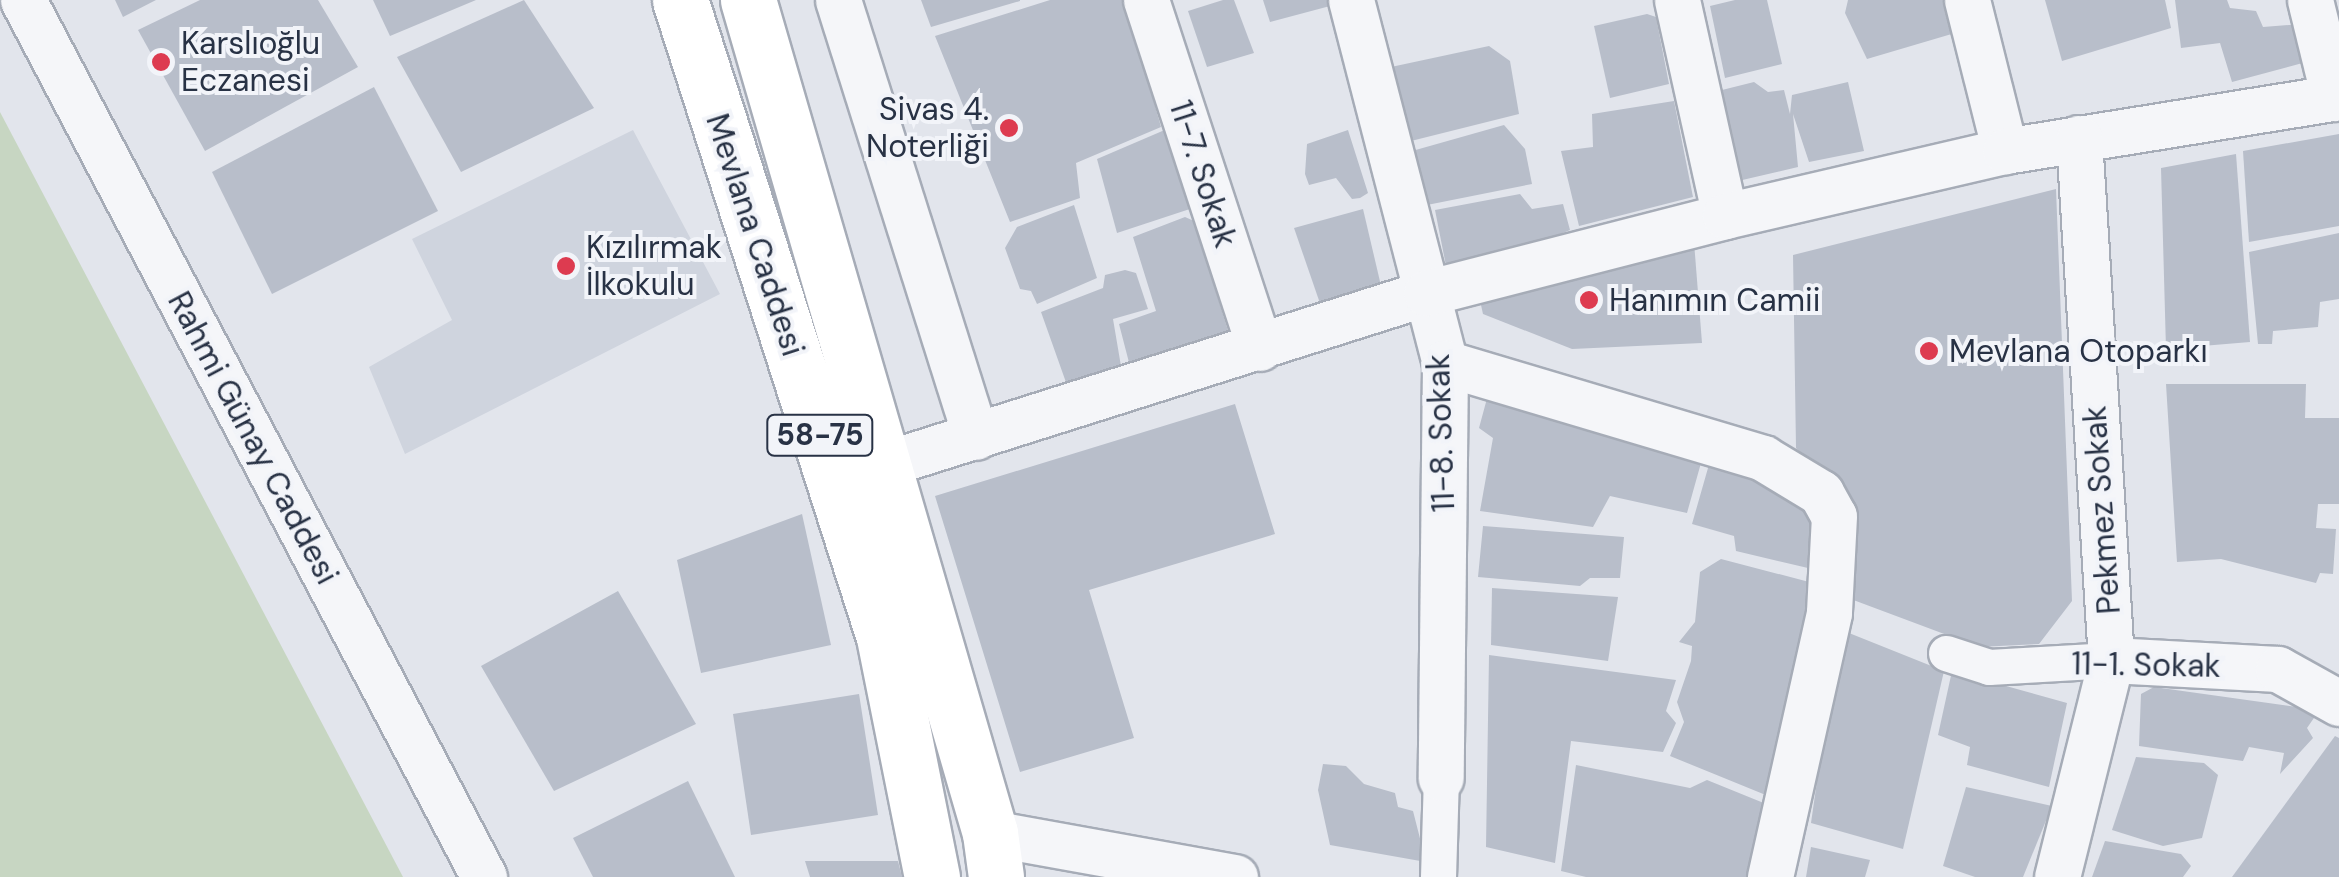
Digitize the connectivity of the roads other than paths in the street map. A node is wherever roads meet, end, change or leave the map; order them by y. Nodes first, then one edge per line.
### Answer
1 (23, 0) edge
2 (680, 0) edge
3 (748, 0) edge
4 (838, 0) edge
5 (1146, 0) edge
6 (1352, 0) edge
7 (1677, 0) edge
8 (1967, 0) edge
9 (2310, 0) edge
10 (2337, 98) edge
11 (2079, 138) junction
12 (2005, 151) junction
13 (1726, 216) junction
14 (1426, 293) junction
15 (1260, 348) junction
16 (1445, 363) junction
17 (976, 437) junction
18 (882, 465) junction
19 (1946, 653) dead end
20 (2111, 660) junction
21 (2339, 702) edge
22 (1441, 778) joint
23 (993, 855) edge
24 (484, 877) edge
25 (932, 877) edge
26 (1235, 877) edge
27 (1438, 877) edge
28 (1770, 877) edge
29 (2057, 877) edge

1 - 24 street, Rahmi Günay Caddesi
2 - 25 main road, Mevlana Caddesi / 58-75
3 - 18 main road, Mevlana Caddesi / 58-75
4 - 17 street
5 - 15 street, 11-7. Sokak
6 - 14 street, 11-8. Sokak
7 - 13 street
8 - 12 street
9 - 10 street
10 - 11 street
11 - 12 street
11 - 20 street, Pekmez Sokak
12 - 13 street
13 - 14 street
14 - 15 street
14 - 16 street, 11-8. Sokak
15 - 17 street
16 - 22 street, 11-8. Sokak
16 - 28 street
17 - 18 street
18 - 23 main road, Mevlana Caddesi / 58-75
19 - 20 street, 11-1. Sokak
20 - 21 street, 11-1. Sokak
20 - 29 street, Pekmez Sokak
22 - 27 street, 11-8. Sokak
23 - 26 street

